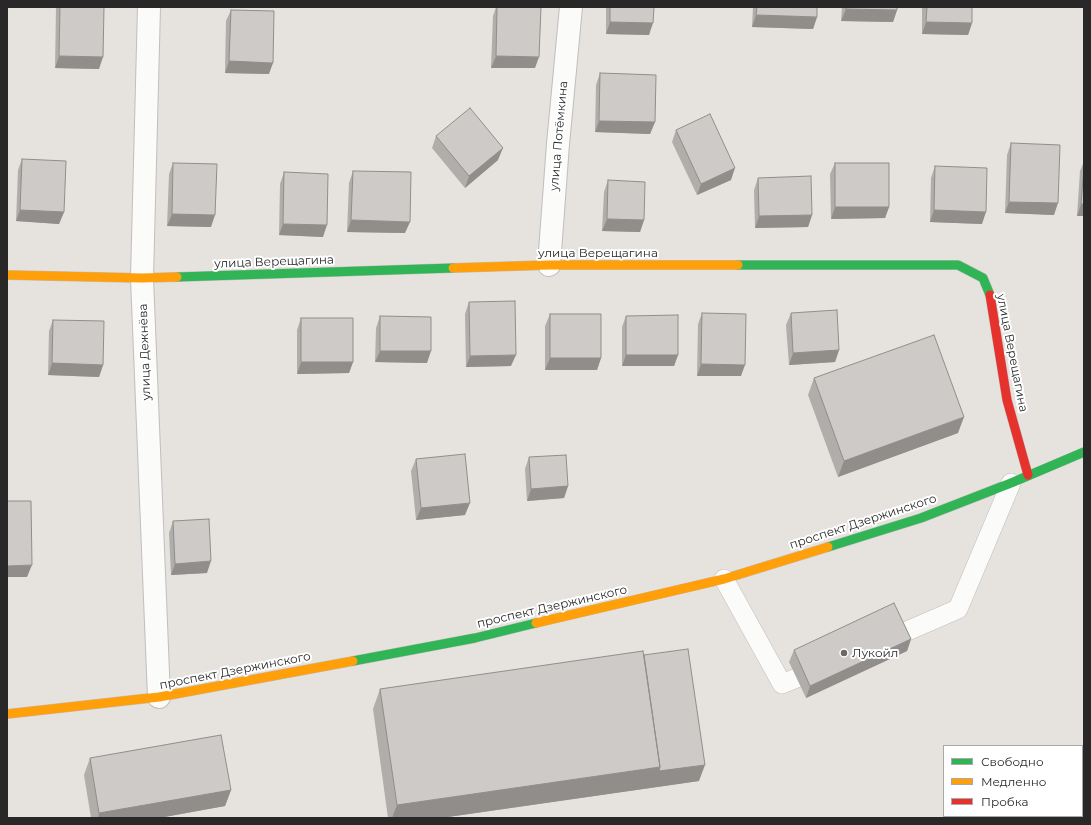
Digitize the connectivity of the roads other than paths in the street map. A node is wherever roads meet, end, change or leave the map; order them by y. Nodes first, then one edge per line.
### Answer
1 (149, 7) edge
2 (571, 7) edge
3 (549, 265) junction
4 (7, 275) edge
5 (142, 278) junction
6 (1084, 452) edge
7 (1028, 475) junction
8 (1011, 483) junction
9 (724, 579) junction
10 (870, 647) edge
11 (833, 662) edge
12 (158, 697) junction
13 (7, 714) edge

1 - 5 street, улица Дежнёва
2 - 3 street, улица Потёмкина
3 - 5 street, улица Верещагина
3 - 7 street, улица Верещагина
4 - 5 street, улица Верещагина
5 - 12 street, улица Дежнёва
6 - 7 street, проспект Дзержинского
7 - 8 street, проспект Дзержинского
8 - 9 street, проспект Дзержинского
8 - 10 lane
9 - 11 lane
9 - 12 street, проспект Дзержинского
12 - 13 street, проспект Дзержинского

